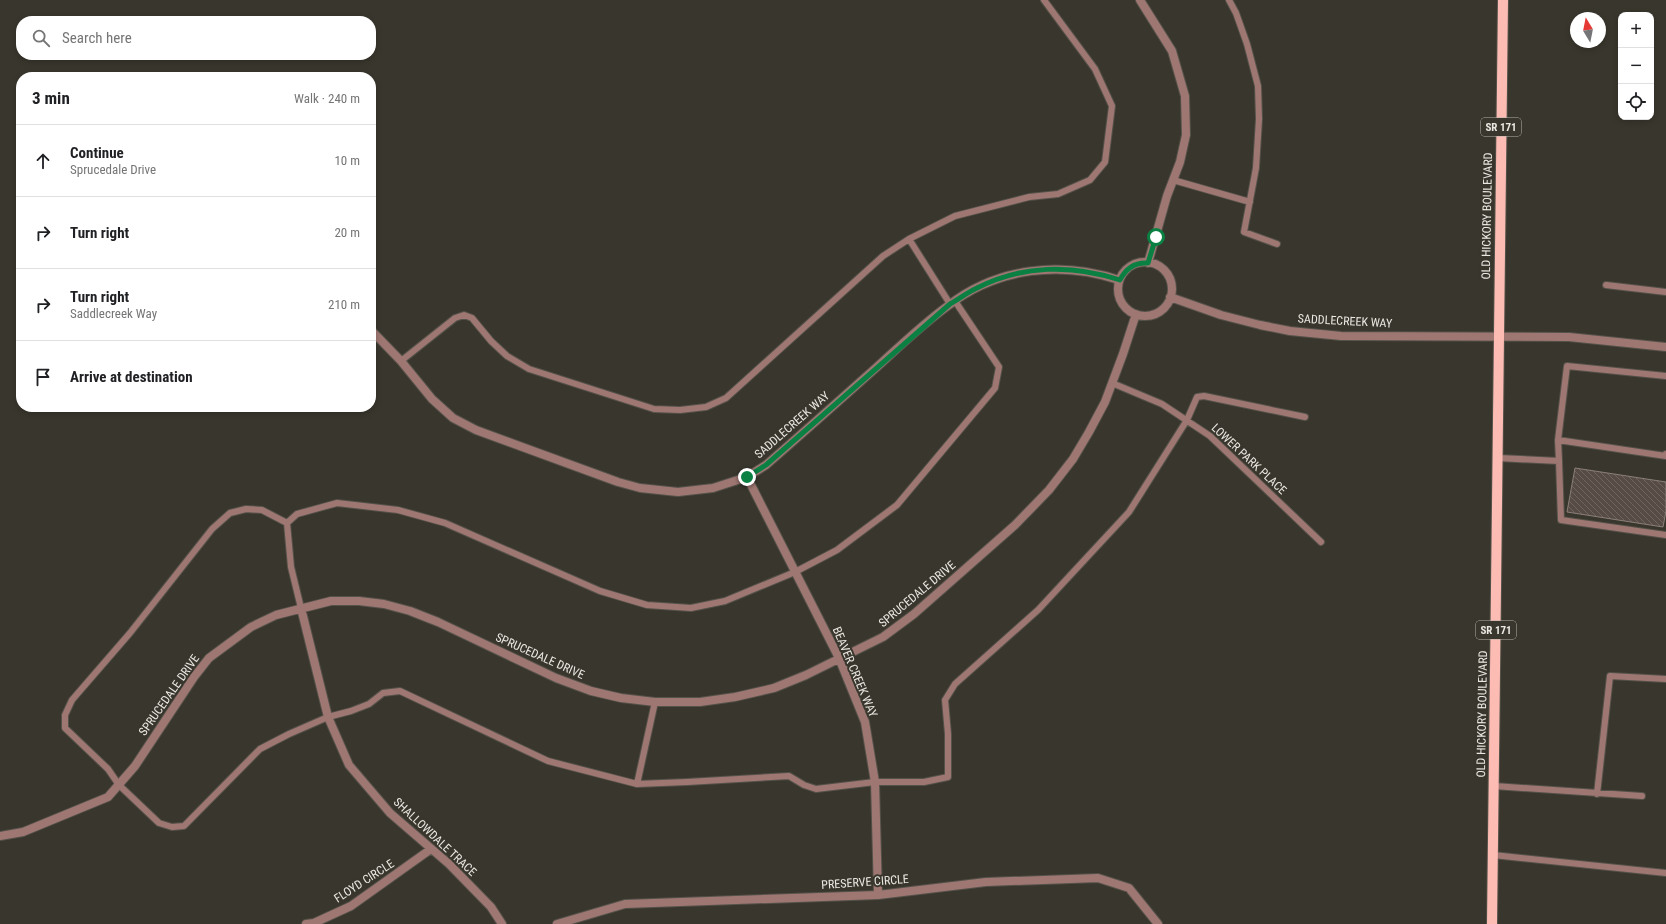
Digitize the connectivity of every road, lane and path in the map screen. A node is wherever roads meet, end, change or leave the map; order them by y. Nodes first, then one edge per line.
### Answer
1 (1044, 0) edge
2 (1140, 0) edge
3 (1229, 0) edge
4 (1503, 0) edge
5 (1173, 180) junction
6 (1250, 202) junction
7 (909, 239) junction
8 (1277, 244) dead end
9 (1148, 263) junction
10 (1120, 280) junction
11 (1606, 285) dead end
12 (1666, 292) edge
13 (1170, 297) junction
14 (953, 302) junction
15 (1136, 314) junction
16 (376, 335) edge
17 (1499, 336) junction
18 (1666, 347) edge
19 (401, 361) junction
20 (1666, 376) edge
21 (1112, 383) junction
22 (1305, 417) dead end
23 (1187, 420) junction
24 (1558, 440) junction
25 (1666, 454) edge
26 (1498, 458) junction
27 (1559, 461) junction
28 (747, 477) junction
29 (287, 523) junction
30 (1666, 535) edge
31 (1321, 542) dead end
32 (795, 572) junction
33 (301, 608) junction
34 (839, 658) junction
35 (1666, 679) edge
36 (655, 702) junction
37 (328, 717) junction
38 (875, 782) junction
39 (638, 784) junction
40 (119, 785) junction
41 (1494, 786) junction
42 (1597, 794) junction
43 (1642, 796) dead end
44 (0, 836) edge
45 (431, 849) junction
46 (1493, 855) junction
47 (1666, 873) edge
48 (878, 895) junction
49 (306, 924) edge
50 (502, 924) edge
51 (557, 924) edge
52 (1158, 924) edge
53 (1492, 924) edge

1 - 7 lane
2 - 5 street
3 - 6 lane
4 - 17 main road, OLD HICKORY BOULEVARD / SR 171
5 - 6 lane
5 - 9 street
6 - 8 lane
7 - 14 lane
7 - 19 lane
9 - 10 street
9 - 13 street
10 - 14 street, SADDLECREEK WAY
10 - 15 street
11 - 12 lane
13 - 15 street
13 - 17 street, SADDLECREEK WAY
14 - 28 street, SADDLECREEK WAY
14 - 32 lane
15 - 21 street, SPRUCEDALE DRIVE
16 - 19 street, SADDLECREEK WAY
17 - 18 street
17 - 26 main road, OLD HICKORY BOULEVARD / SR 171
19 - 28 street, SADDLECREEK WAY
20 - 24 lane
21 - 23 lane, LOWER PARK PLACE
21 - 34 street, SPRUCEDALE DRIVE
22 - 23 lane
23 - 31 lane, LOWER PARK PLACE
23 - 38 lane
24 - 25 lane
24 - 27 lane
26 - 27 lane
26 - 41 main road, OLD HICKORY BOULEVARD / SR 171
27 - 30 lane
28 - 32 street, BEAVER CREEK WAY
29 - 32 lane
29 - 33 lane
29 - 40 lane
32 - 34 street, BEAVER CREEK WAY
33 - 36 street, SPRUCEDALE DRIVE
33 - 37 street, SHALLOWDALE TRACE
33 - 40 street, SPRUCEDALE DRIVE
34 - 36 street, SPRUCEDALE DRIVE
34 - 38 street, BEAVER CREEK WAY
35 - 42 lane
36 - 39 lane
37 - 39 lane
37 - 40 lane
37 - 45 street, SHALLOWDALE TRACE
38 - 39 lane
38 - 48 street, BEAVER CREEK WAY
40 - 44 street, SPRUCEDALE DRIVE
41 - 42 lane
41 - 46 main road, OLD HICKORY BOULEVARD / SR 171
42 - 43 lane
45 - 49 street, FLOYD CIRCLE
45 - 50 street, SHALLOWDALE TRACE
46 - 47 lane
46 - 53 main road, OLD HICKORY BOULEVARD / SR 171
48 - 51 street, PRESERVE CIRCLE
48 - 52 street, PRESERVE CIRCLE

